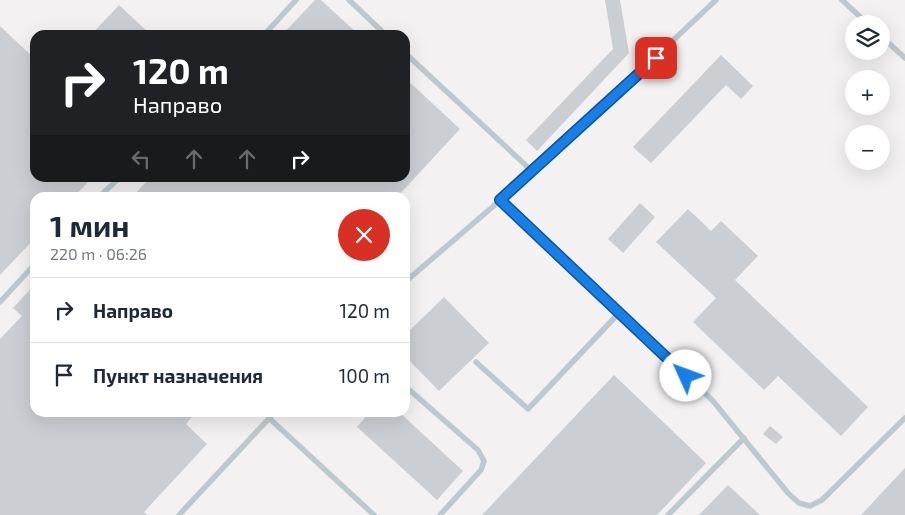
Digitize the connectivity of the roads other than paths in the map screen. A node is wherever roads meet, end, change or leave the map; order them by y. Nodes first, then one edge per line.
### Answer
1 (296, 0) edge
2 (349, 0) edge
3 (716, 0) edge
4 (842, 0) edge
5 (858, 15) edge
6 (269, 30) edge
7 (381, 30) edge
8 (890, 44) edge
9 (410, 58) edge
10 (905, 58) edge
11 (533, 172) junction
12 (115, 182) edge
13 (104, 192) edge
14 (500, 200) junction
15 (30, 269) edge
16 (410, 278) edge
17 (0, 302) edge
18 (619, 313) junction
19 (476, 362) dead end
20 (410, 390) edge
21 (270, 418) joint
22 (905, 418) edge
23 (744, 438) junction
24 (179, 515) edge
25 (374, 515) edge
26 (440, 515) edge
27 (668, 515) edge

1 - 6 lane
2 - 7 lane
3 - 11 lane
4 - 5 lane
8 - 10 lane
9 - 11 lane
11 - 14 lane
12 - 13 lane
14 - 16 lane
14 - 18 lane
15 - 17 lane
18 - 19 lane
18 - 23 lane
20 - 26 lane
21 - 24 lane
21 - 25 lane
22 - 23 lane
23 - 27 lane

